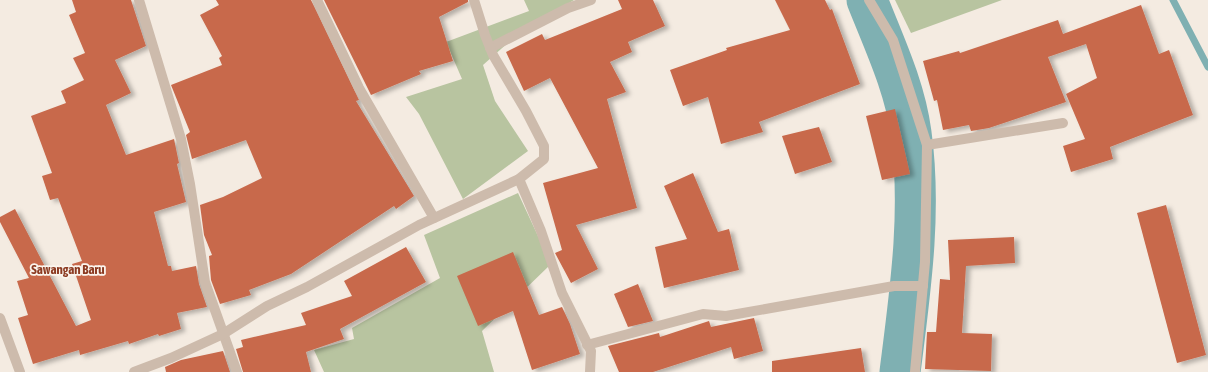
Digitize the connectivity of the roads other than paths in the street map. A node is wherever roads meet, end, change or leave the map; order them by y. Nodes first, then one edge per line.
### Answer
1 (139, 0) edge
2 (317, 0) edge
3 (474, 0) edge
4 (591, 0) edge
5 (869, 0) edge
6 (490, 48) junction
7 (1063, 123) dead end
8 (928, 145) junction
9 (519, 179) junction
10 (434, 218) junction
11 (919, 286) junction
12 (0, 318) edge
13 (223, 334) junction
14 (587, 345) junction
15 (20, 372) edge
16 (134, 372) edge
17 (237, 372) edge
18 (590, 372) edge
19 (914, 372) edge

1 - 13 street
2 - 10 street
3 - 6 street
4 - 6 street
5 - 8 street
6 - 9 street
7 - 8 street
8 - 11 street
9 - 10 street
9 - 14 street
10 - 13 street
11 - 14 street
11 - 19 street
12 - 15 street
13 - 16 street
13 - 17 street
14 - 18 street

